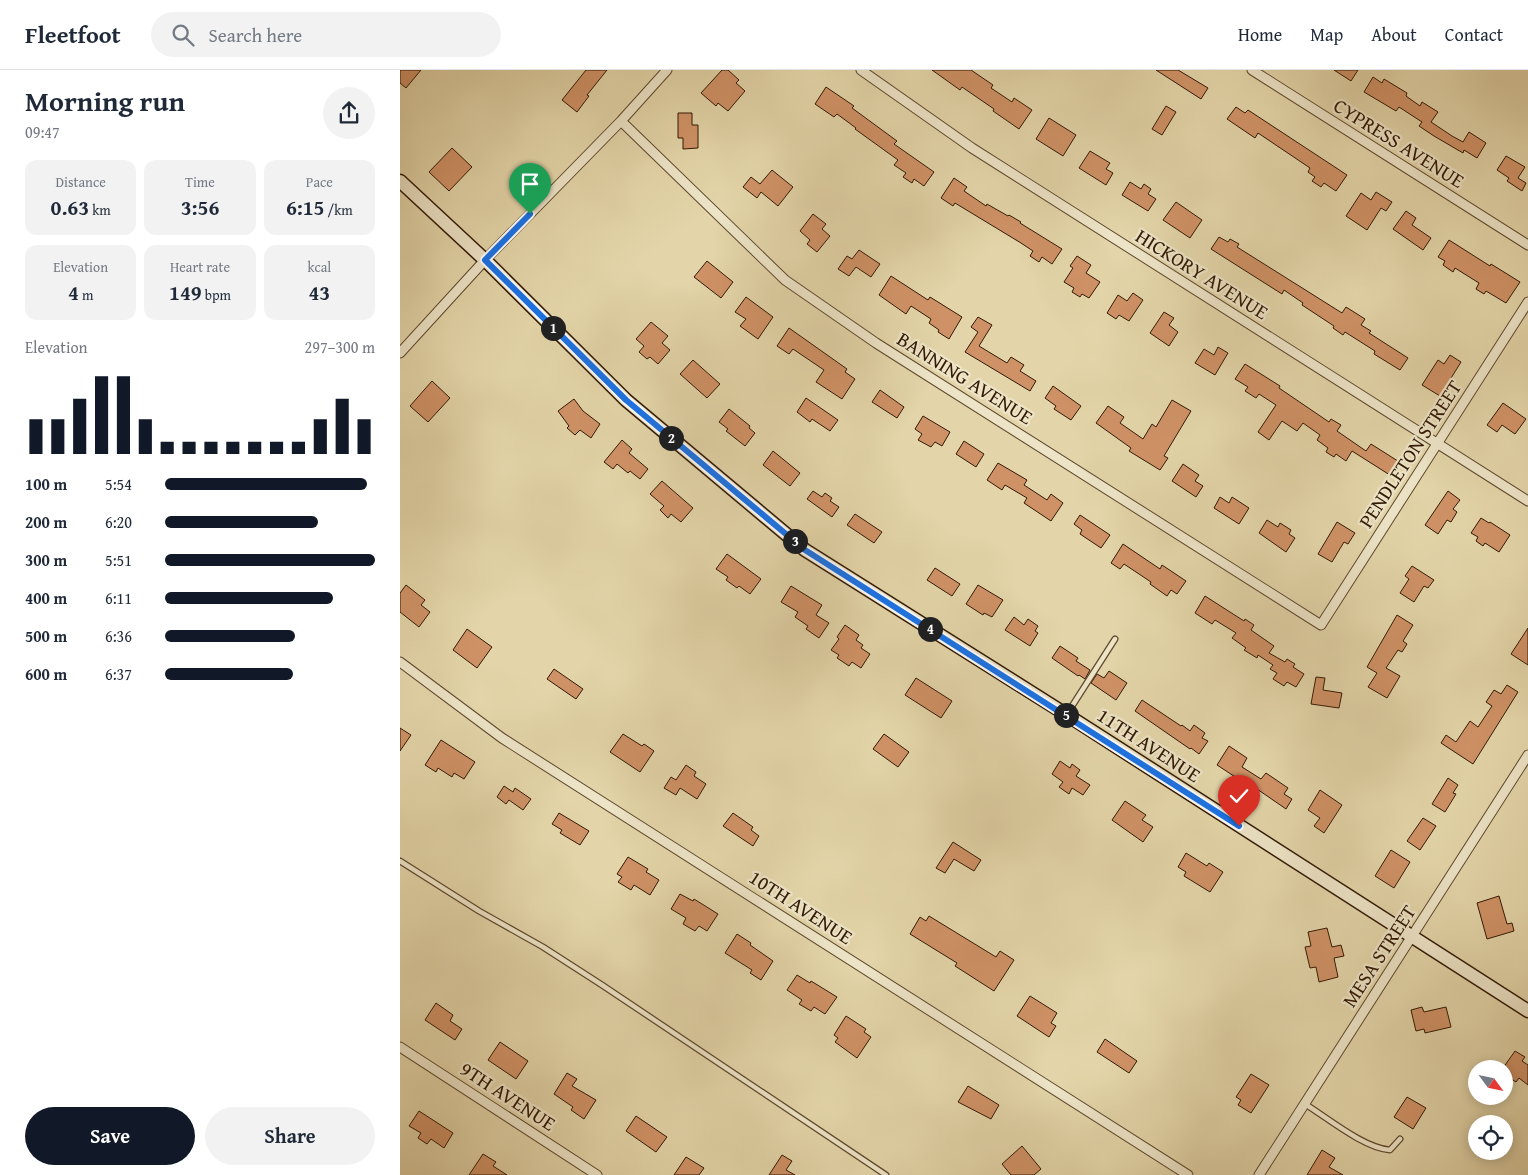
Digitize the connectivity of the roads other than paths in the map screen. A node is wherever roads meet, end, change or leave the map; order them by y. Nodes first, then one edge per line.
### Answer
1 (667, 70) edge
2 (861, 70) edge
3 (1252, 70) edge
4 (621, 122) junction
5 (400, 181) edge
6 (1528, 245) edge
7 (485, 260) junction
8 (1528, 302) edge
9 (400, 353) edge
10 (1437, 444) junction
11 (1528, 501) edge
12 (1321, 625) joint
13 (1115, 639) dead end
14 (400, 662) edge
15 (1067, 715) junction
16 (1528, 755) edge
17 (400, 861) edge
18 (1411, 937) junction
19 (1528, 1011) edge
20 (400, 1047) edge
21 (1306, 1104) junction
22 (1400, 1139) dead end
23 (597, 1175) edge
24 (886, 1175) edge
25 (1188, 1175) edge
26 (1259, 1175) edge

1 - 4 street
2 - 10 street, HICKORY AVENUE
3 - 6 street, CYPRESS AVENUE
4 - 7 street
4 - 12 street, BANNING AVENUE
5 - 7 main road, 11TH AVENUE
7 - 9 street
7 - 15 main road, 11TH AVENUE
8 - 10 street, PENDLETON STREET
10 - 11 street, HICKORY AVENUE
10 - 12 street, PENDLETON STREET
13 - 15 lane
14 - 25 street, 10TH AVENUE
15 - 18 main road, 11TH AVENUE
16 - 18 street, MESA STREET
17 - 24 lane
18 - 19 main road, 11TH AVENUE
18 - 21 street, MESA STREET
20 - 23 street, 9TH AVENUE
21 - 22 lane
21 - 26 street, MESA STREET

